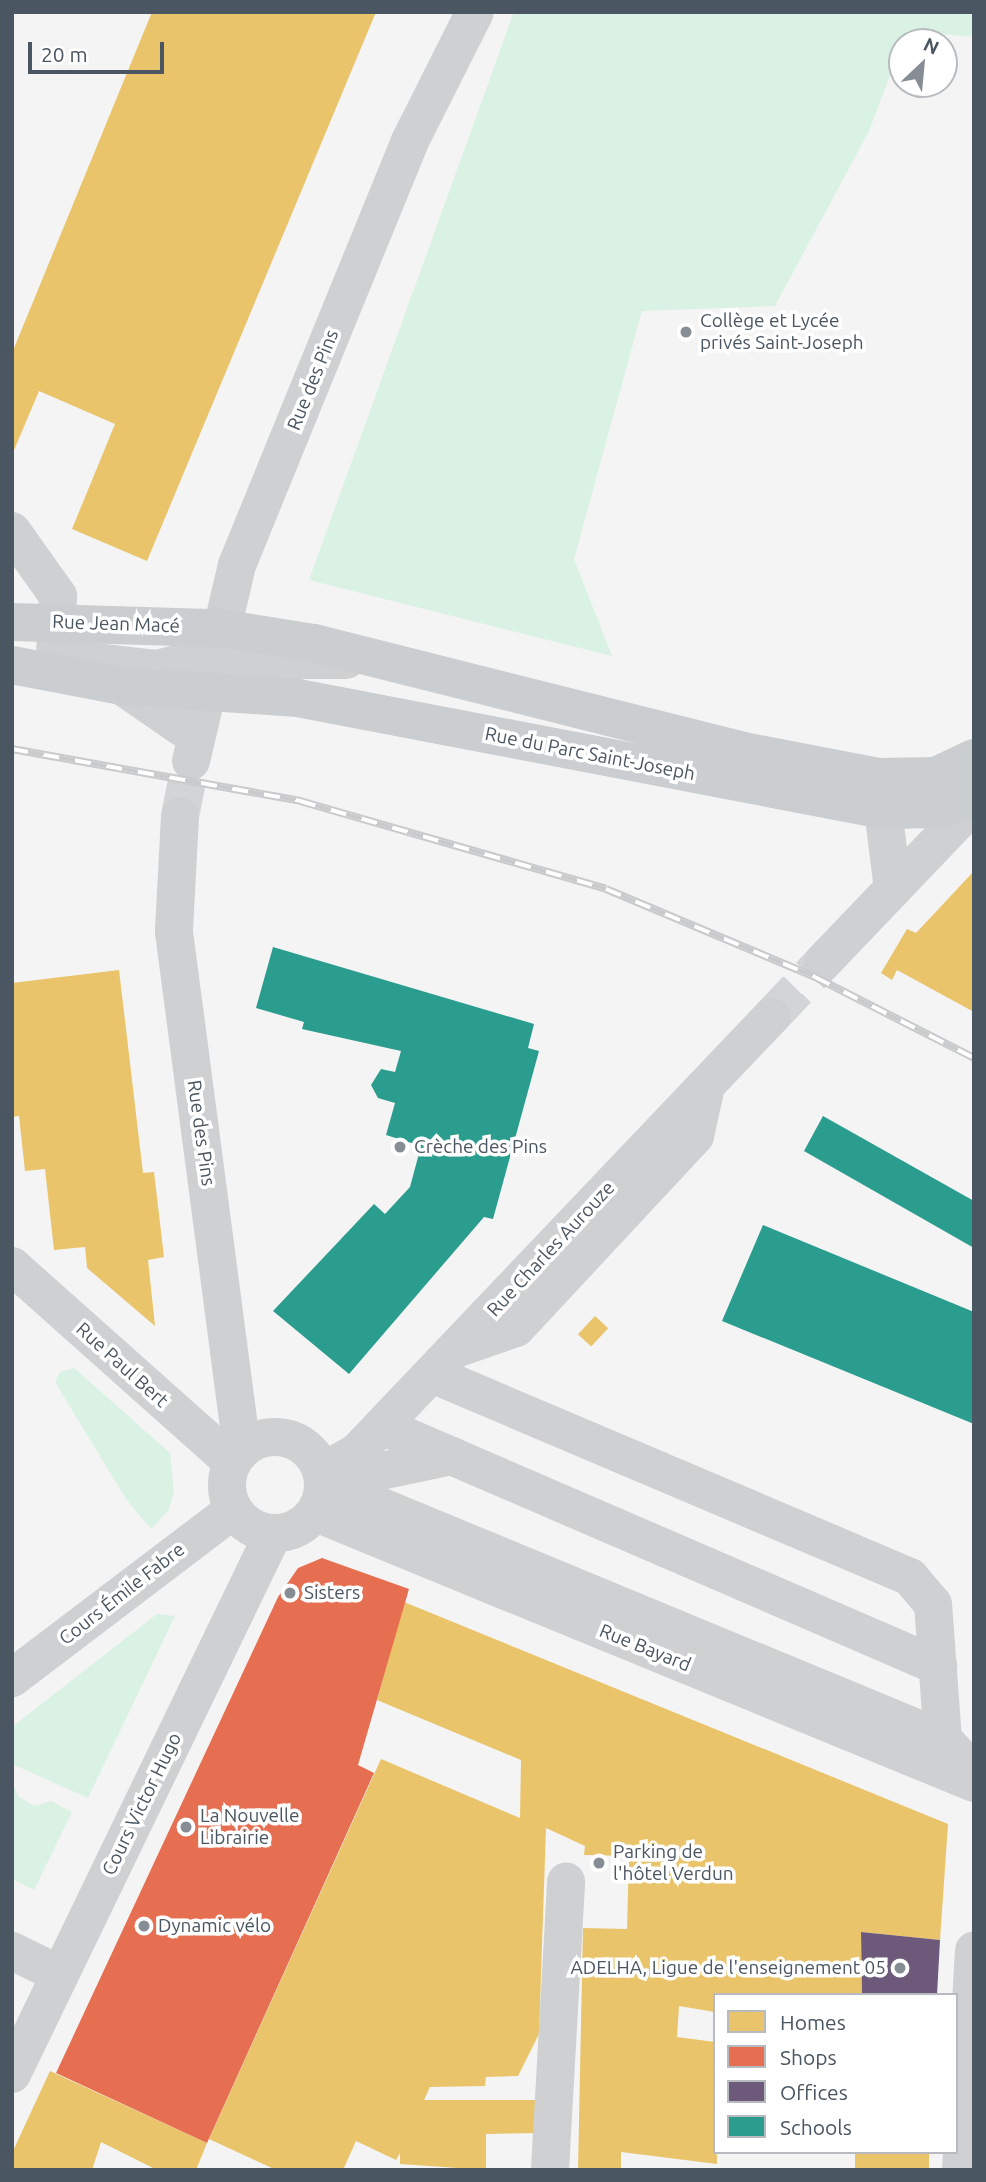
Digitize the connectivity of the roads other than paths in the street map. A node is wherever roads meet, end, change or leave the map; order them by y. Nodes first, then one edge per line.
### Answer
1 (475, 12) edge
2 (12, 531) edge
3 (12, 622) edge
4 (219, 628) junction
5 (56, 651) junction
6 (12, 656) edge
7 (391, 662) junction
8 (12, 665) edge
9 (122, 686) junction
10 (205, 692) junction
11 (971, 773) edge
12 (881, 794) junction
13 (974, 804) edge
14 (180, 816) tunnel mouth
15 (893, 889) junction
16 (823, 962) tunnel mouth
17 (771, 1017) tunnel mouth
18 (12, 1266) edge
19 (444, 1361) junction
20 (383, 1426) junction
21 (237, 1456) junction
22 (452, 1456) junction
23 (321, 1489) junction
24 (233, 1510) junction
25 (273, 1534) junction
26 (938, 1665) junction
27 (12, 1678) edge
28 (943, 1739) junction
29 (974, 1772) edge
30 (974, 1783) edge
31 (566, 1881) dead end
32 (974, 1950) edge
33 (12, 1951) edge
34 (60, 1974) junction
35 (12, 2074) edge
36 (550, 2170) edge
37 (961, 2170) edge

1 - 4 street, Rue des Pins
2 - 5 street
3 - 5 main road, Rue Jean Macé
4 - 5 main road, Rue Jean Macé
4 - 7 main road, Rue du Parc Saint-Joseph
4 - 10 street, Rue des Pins
5 - 6 street
5 - 8 main road, Rue Jean Macé
5 - 9 main road, Rue Jean Macé
7 - 10 street
7 - 12 main road, Rue du Parc Saint-Joseph
9 - 10 main road, Rue Jean Macé
9 - 10 street, Rue des Pins
10 - 12 main road, Rue du Parc Saint-Joseph
11 - 12 main road, Rue du Parc Saint-Joseph
12 - 15 street
13 - 15 street
14 - 21 street, Rue des Pins
15 - 16 street
17 - 19 street, Rue Charles Aurouze
18 - 21 street, Rue Paul Bert
19 - 20 street, Rue Charles Aurouze
19 - 26 street
20 - 22 street
20 - 23 street, Rue Charles Aurouze
21 - 23 street
21 - 24 street
22 - 23 street
22 - 26 street
23 - 25 street
23 - 28 street
23 - 30 street, Rue Bayard
24 - 25 street
24 - 27 street, Cours Émile Fabre
25 - 34 street, Cours Victor Hugo
26 - 28 street
28 - 29 street
31 - 36 street
32 - 37 street
33 - 34 street
34 - 35 street, Cours Victor Hugo

